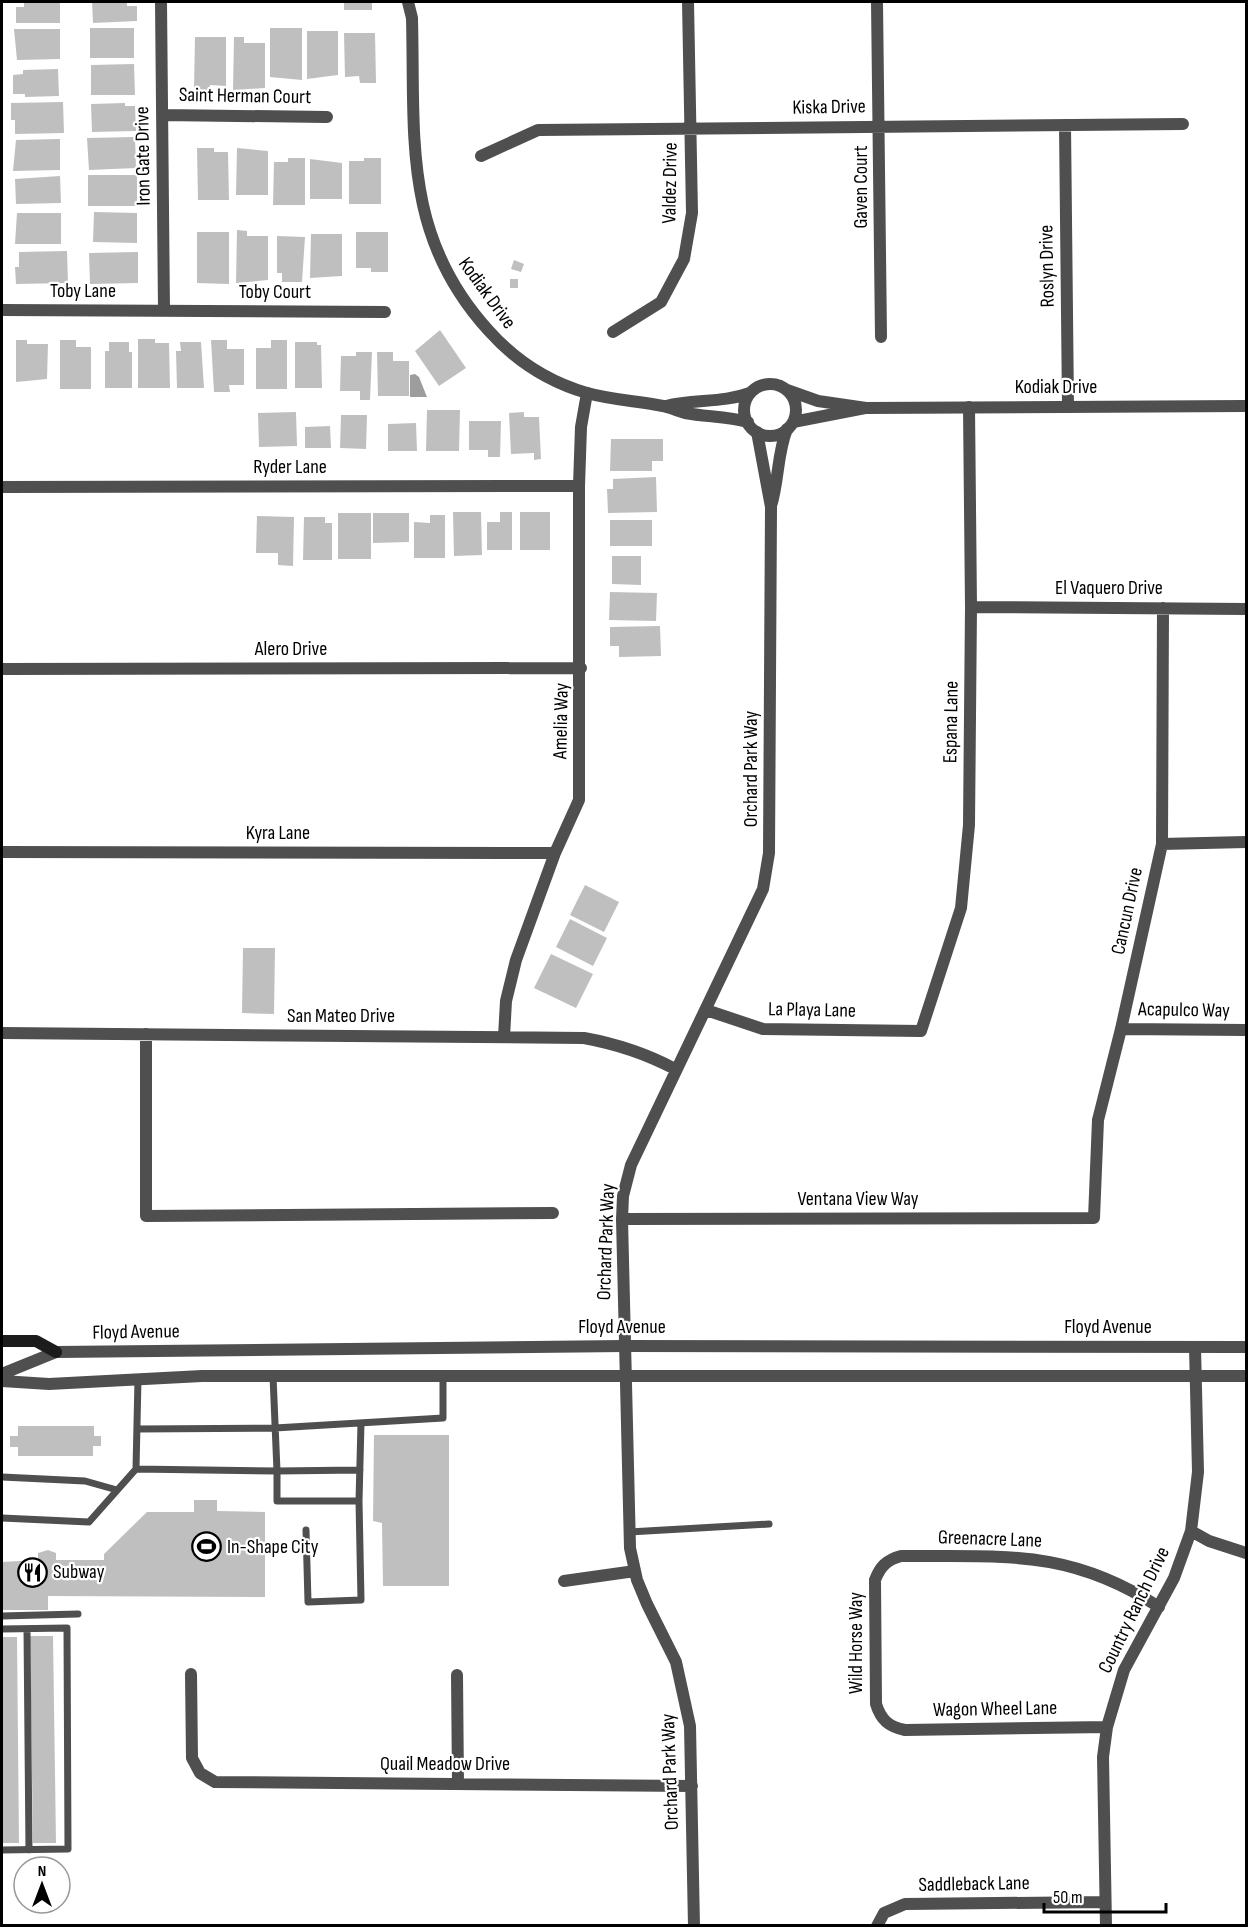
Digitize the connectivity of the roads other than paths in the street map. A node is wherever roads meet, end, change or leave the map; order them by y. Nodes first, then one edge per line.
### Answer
1 (161, 2) edge
2 (408, 2) edge
3 (416, 2) edge
4 (688, 2) edge
5 (878, 2) edge
6 (412, 18) junction
7 (162, 114) junction
8 (327, 117) dead end
9 (1183, 124) dead end
10 (1065, 125) junction
11 (881, 126) junction
12 (691, 128) junction
13 (481, 156) dead end
14 (2, 310) edge
15 (164, 310) junction
16 (385, 312) dead end
17 (613, 332) dead end
18 (881, 337) dead end
19 (787, 390) junction
20 (587, 393) junction
21 (750, 393) junction
22 (665, 406) junction
23 (1246, 406) edge
24 (969, 407) junction
25 (1068, 407) junction
26 (866, 408) junction
27 (748, 422) junction
28 (790, 426) junction
29 (758, 432) junction
30 (579, 486) junction
31 (2, 487) edge
32 (771, 507) junction
33 (971, 607) junction
34 (1163, 608) junction
35 (1246, 609) edge
36 (581, 668) junction
37 (2, 669) edge
38 (1246, 842) edge
39 (1162, 844) junction
40 (2, 852) edge
41 (555, 853) junction
42 (706, 1010) junction
43 (1121, 1029) junction
44 (1246, 1030) edge
45 (921, 1031) joint
46 (2, 1033) edge
47 (146, 1034) junction
48 (504, 1037) junction
49 (675, 1069) junction
50 (554, 1213) dead end
51 (1094, 1218) joint
52 (622, 1219) junction
53 (2, 1341) edge
54 (624, 1346) junction
55 (1195, 1347) junction
56 (1246, 1347) edge
57 (56, 1352) junction
58 (2, 1374) edge
59 (273, 1376) junction
60 (443, 1376) junction
61 (624, 1376) junction
62 (1195, 1376) junction
63 (1246, 1376) edge
64 (138, 1379) junction
65 (2, 1381) edge
66 (361, 1422) junction
67 (275, 1428) junction
68 (137, 1429) junction
69 (136, 1469) junction
70 (360, 1470) junction
71 (277, 1471) junction
72 (2, 1477) edge
73 (117, 1490) junction
74 (359, 1501) junction
75 (2, 1518) edge
76 (769, 1524) dead end
77 (306, 1530) dead end
78 (1191, 1531) junction
79 (629, 1532) junction
80 (1246, 1553) edge
81 (883, 1564) joint
82 (635, 1571) junction
83 (564, 1581) dead end
84 (1159, 1607) junction
85 (78, 1614) dead end
86 (2, 1616) edge
87 (2, 1629) edge
88 (27, 1629) junction
89 (191, 1674) dead end
90 (457, 1676) dead end
91 (885, 1722) joint
92 (1107, 1727) junction
93 (458, 1784) junction
94 (692, 1785) junction
95 (2, 1850) edge
96 (29, 1850) junction
97 (1104, 1902) junction
98 (694, 1926) edge
99 (877, 1926) edge
100 (1106, 1926) edge

1 - 7 street, Iron Gate Drive
2 - 6 street, Kodiak Drive
3 - 6 street, Kodiak Drive
4 - 12 street, Valdez Drive
5 - 11 street, Gaven Court
6 - 20 street, Kodiak Drive
7 - 8 street, Saint Herman Court
7 - 15 street, Iron Gate Drive
9 - 10 street, Kiska Drive
10 - 11 street, Kiska Drive
10 - 25 street, Roslyn Drive
11 - 12 street, Kiska Drive
11 - 18 street, Gaven Court
12 - 13 street, Kiska Drive
12 - 17 street, Valdez Drive
14 - 15 street, Toby Lane
15 - 16 street, Toby Court
19 - 21 street
19 - 26 street, Kodiak Drive
19 - 28 street
20 - 22 street, Kodiak Drive
20 - 30 street, Amelia Way
21 - 22 street, Kodiak Drive
21 - 27 street
22 - 27 street, Kodiak Drive
23 - 25 street, Kodiak Drive
24 - 25 street, Kodiak Drive
24 - 26 street, Kodiak Drive
24 - 33 street, Espana Lane
26 - 28 street, Kodiak Drive
27 - 29 street
28 - 29 street
28 - 32 street, Orchard Park Way
29 - 32 street, Orchard Park Way
30 - 31 street, Ryder Lane
30 - 36 street, Amelia Way
32 - 42 street, Orchard Park Way
33 - 34 street, El Vaquero Drive
33 - 45 street, Espana Lane
34 - 35 street, El Vaquero Drive
34 - 39 street, Cancun Drive
36 - 37 street, Alero Drive
36 - 41 street, Amelia Way
38 - 39 street
39 - 43 street, Cancun Drive
40 - 41 street, Kyra Lane
41 - 48 street, Amelia Way
42 - 45 street, La Playa Lane
42 - 49 street, Orchard Park Way
43 - 44 street, Acapulco Way
43 - 51 street, Cancun Drive
46 - 47 street, San Mateo Drive
47 - 48 street, San Mateo Drive
47 - 50 street
48 - 49 street, San Mateo Drive
49 - 52 street, Orchard Park Way
51 - 52 street, Ventana View Way
52 - 54 street, Orchard Park Way
53 - 57 main road
54 - 55 street, Floyd Avenue
54 - 57 street, Floyd Avenue
54 - 61 street, Orchard Park Way
55 - 56 street, Floyd Avenue
55 - 62 street, Country Ranch Drive
57 - 58 street, Floyd Avenue
59 - 60 street
59 - 64 street
59 - 67 lane
60 - 61 street
60 - 66 lane
61 - 62 street
61 - 79 street, Orchard Park Way
62 - 63 street
62 - 78 street, Country Ranch Drive
64 - 65 street
64 - 68 lane
66 - 67 lane
66 - 70 lane
67 - 68 lane
67 - 71 lane
68 - 69 lane
69 - 71 lane
69 - 73 lane
70 - 71 lane
70 - 74 lane
71 - 74 lane
72 - 73 lane
73 - 75 lane
74 - 77 lane
76 - 79 lane
78 - 80 street
78 - 84 street, Country Ranch Drive
79 - 82 street, Orchard Park Way
81 - 84 street, Greenacre Lane
81 - 91 street, Wild Horse Way
82 - 83 street
82 - 94 street, Orchard Park Way
84 - 92 street, Country Ranch Drive
85 - 86 lane
87 - 88 lane
88 - 96 lane
88 - 96 lane
89 - 93 street, Quail Meadow Drive
90 - 93 street
91 - 92 street, Wagon Wheel Lane
92 - 97 street, Country Ranch Drive
93 - 94 street, Quail Meadow Drive
94 - 98 street, Orchard Park Way
95 - 96 lane
97 - 99 street, Saddleback Lane
97 - 100 street, Country Ranch Drive

